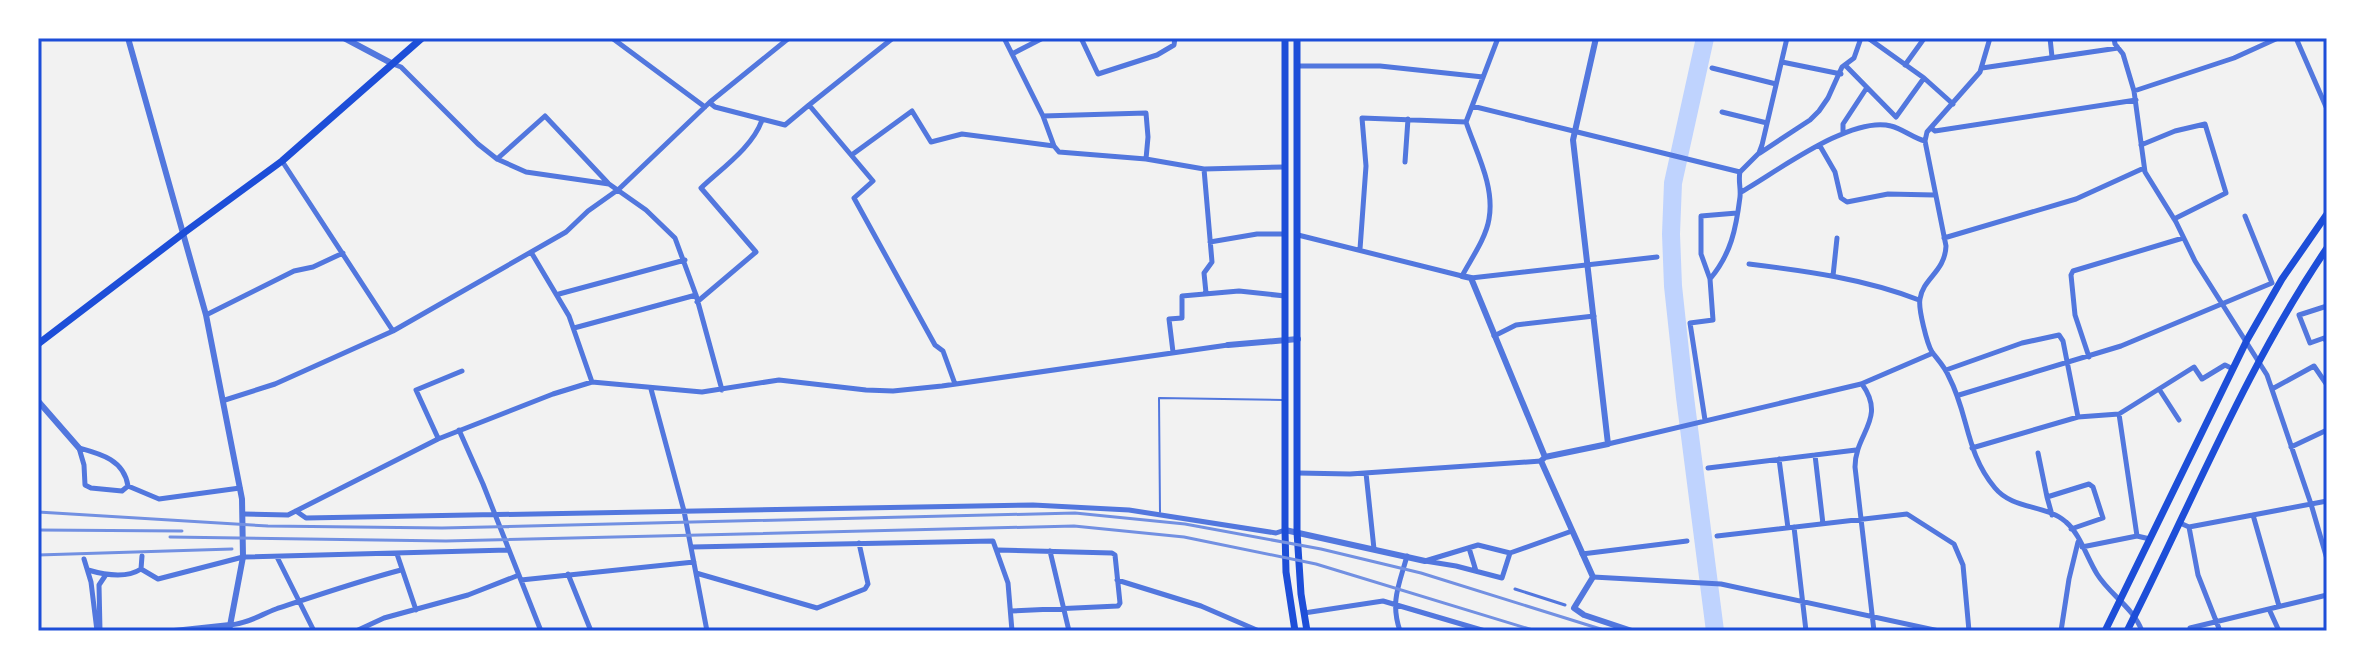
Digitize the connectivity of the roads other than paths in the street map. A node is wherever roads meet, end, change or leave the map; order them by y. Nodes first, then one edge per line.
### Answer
1 (128, 38) edge
2 (344, 38) edge
3 (422, 38) edge
4 (612, 38) edge
5 (789, 38) edge
6 (893, 38) edge
7 (1004, 38) edge
8 (1043, 38) edge
9 (1175, 38) edge
10 (1285, 38) edge
11 (1297, 38) edge
12 (1498, 38) edge
13 (1596, 38) edge
14 (1787, 38) edge
15 (1861, 38) edge
16 (1868, 38) edge
17 (1921, 38) edge
18 (1990, 38) edge
19 (2050, 38) edge
20 (2114, 38) edge
21 (2278, 38) edge
22 (2296, 38) edge
23 (1084, 39) edge
24 (2118, 48) junction
25 (1012, 54) junction
26 (2052, 57) junction
27 (1782, 62) junction
28 (393, 64) junction
29 (1845, 65) junction
30 (1905, 65) junction
31 (1297, 66) junction
32 (1712, 68) dead end
33 (1982, 68) junction
34 (1841, 74) junction
35 (1484, 77) junction
36 (1924, 78) junction
37 (1776, 84) junction
38 (1866, 89) junction
39 (2134, 91) junction
40 (2136, 100) junction
41 (1953, 104) junction
42 (708, 105) junction
43 (809, 105) junction
44 (1472, 106) junction
45 (2327, 109) edge
46 (1722, 112) dead end
47 (1043, 116) junction
48 (1408, 119) junction
49 (762, 120) junction
50 (1466, 122) junction
51 (1767, 123) junction
52 (1931, 128) junction
53 (1575, 131) junction
54 (1843, 132) junction
55 (1925, 141) junction
56 (2141, 145) junction
57 (1054, 146) junction
58 (1820, 146) junction
59 (1759, 153) junction
60 (853, 154) junction
61 (497, 159) junction
62 (1146, 159) junction
63 (282, 161) junction
64 (1405, 162) dead end
65 (1284, 167) junction
66 (2144, 168) junction
67 (1204, 169) junction
68 (1740, 172) junction
69 (609, 184) junction
70 (619, 189) junction
71 (1741, 192) junction
72 (1934, 195) junction
73 (1737, 213) junction
74 (2327, 214) edge
75 (2245, 216) dead end
76 (2174, 219) junction
77 (185, 232) junction
78 (1285, 234) junction
79 (1298, 235) junction
80 (1837, 238) dead end
81 (1944, 238) junction
82 (2183, 238) junction
83 (1210, 242) junction
84 (1360, 249) junction
85 (531, 252) junction
86 (343, 253) junction
87 (2325, 254) edge
88 (1657, 257) dead end
89 (685, 260) junction
90 (1749, 264) dead end
91 (1588, 265) junction
92 (1462, 276) junction
93 (1833, 276) junction
94 (1471, 278) junction
95 (1710, 279) junction
96 (2275, 285) junction
97 (1206, 293) junction
98 (559, 294) junction
99 (1285, 296) junction
100 (696, 299) junction
101 (1919, 300) junction
102 (2223, 304) junction
103 (2327, 306) edge
104 (206, 315) junction
105 (1594, 316) junction
106 (574, 328) junction
107 (393, 331) junction
108 (1494, 336) junction
109 (1298, 339) junction
110 (1285, 340) junction
111 (2247, 340) junction
112 (2327, 342) edge
113 (38, 344) edge
114 (1228, 345) joint
115 (1173, 352) junction
116 (1933, 353) junction
117 (2089, 357) junction
118 (2259, 361) junction
119 (2067, 364) junction
120 (2233, 369) junction
121 (1946, 370) junction
122 (462, 371) dead end
123 (592, 382) junction
124 (955, 384) junction
125 (1861, 384) junction
126 (2327, 385) edge
127 (651, 389) junction
128 (2159, 389) junction
129 (2272, 389) junction
130 (722, 390) junction
131 (1959, 395) junction
132 (225, 400) junction
133 (1284, 400) junction
134 (38, 401) edge
135 (2119, 414) junction
136 (2078, 417) junction
137 (2179, 420) dead end
138 (1704, 421) junction
139 (459, 430) junction
140 (2327, 430) edge
141 (438, 439) junction
142 (1608, 444) junction
143 (2291, 447) junction
144 (79, 448) junction
145 (1972, 448) junction
146 (1856, 450) junction
147 (2038, 453) dead end
148 (1815, 455) junction
149 (1543, 459) junction
150 (1779, 459) junction
151 (1708, 468) dead end
152 (1298, 473) junction
153 (1366, 473) junction
154 (128, 486) junction
155 (240, 488) junction
156 (2047, 497) junction
157 (2327, 501) edge
158 (2311, 504) junction
159 (296, 511) junction
160 (684, 511) junction
161 (244, 514) junction
162 (1160, 514) junction
163 (2052, 515) junction
164 (2253, 515) junction
165 (496, 516) junction
166 (1861, 520) junction
167 (2180, 523) junction
168 (1823, 524) junction
169 (2189, 527) junction
170 (1791, 528) junction
171 (2071, 529) junction
172 (1285, 530) junction
173 (1572, 531) junction
174 (1297, 532) junction
175 (1717, 536) dead end
176 (2137, 536) junction
177 (2150, 539) junction
178 (2078, 540) junction
179 (1687, 541) dead end
180 (859, 543) junction
181 (692, 547) junction
182 (2082, 547) junction
183 (1469, 548) junction
184 (1374, 549) junction
185 (508, 550) junction
186 (998, 550) junction
187 (1050, 551) junction
188 (1510, 553) junction
189 (397, 554) junction
190 (1582, 554) junction
191 (142, 556) dead end
192 (277, 556) junction
193 (1407, 556) junction
194 (243, 557) junction
195 (84, 559) dead end
196 (2327, 559) edge
197 (1425, 561) junction
198 (694, 562) junction
199 (141, 569) junction
200 (87, 570) junction
201 (401, 570) junction
202 (1476, 571) junction
203 (696, 573) junction
204 (568, 574) junction
205 (105, 576) junction
206 (520, 577) junction
207 (1593, 577) junction
208 (1117, 580) junction
209 (1515, 589) dead end
210 (2327, 595) edge
211 (2120, 599) junction
212 (300, 601) junction
213 (1802, 601) junction
214 (1394, 603) junction
215 (1565, 605) dead end
216 (2279, 606) junction
217 (1065, 608) junction
218 (2269, 609) junction
219 (416, 610) junction
220 (1011, 611) junction
221 (1304, 613) junction
222 (2135, 616) junction
223 (1872, 617) junction
224 (2216, 621) junction
225 (230, 628) edge
226 (2190, 628) dead end
227 (98, 631) edge
228 (177, 631) edge
229 (314, 631) edge
230 (356, 631) edge
231 (541, 631) edge
232 (591, 631) edge
233 (707, 631) edge
234 (1012, 631) edge
235 (1069, 631) edge
236 (1259, 631) edge
237 (1295, 631) edge
238 (1307, 631) edge
239 (1400, 631) edge
240 (1485, 631) edge
241 (1632, 631) edge
242 (1806, 631) edge
243 (1874, 631) edge
244 (1939, 631) edge
245 (1969, 631) edge
246 (2061, 631) edge
247 (2105, 631) edge
248 (2127, 631) edge
249 (2142, 631) edge
250 (2220, 631) edge
251 (2279, 631) edge

1 - 77 street
2 - 28 street
3 - 28 main road
4 - 42 street
5 - 42 street
6 - 43 street
7 - 25 street
8 - 25 street
9 - 23 street
10 - 65 main road
11 - 31 main road
12 - 35 street
13 - 53 street
14 - 27 street
15 - 29 street
16 - 30 street
17 - 30 street
18 - 33 street
19 - 26 street
20 - 24 street
21 - 39 street
22 - 45 street
24 - 26 street
24 - 39 street
25 - 47 street
26 - 33 street
27 - 34 street
27 - 37 street
28 - 61 street
28 - 63 main road
29 - 34 street
29 - 38 street
30 - 36 street
31 - 35 street
31 - 79 main road
32 - 37 street
33 - 41 street
34 - 59 street
35 - 44 street
36 - 38 street
36 - 41 street
37 - 51 street
38 - 54 street
39 - 40 street
40 - 52 street
40 - 56 street
41 - 52 street
42 - 49 street
42 - 70 street
43 - 49 street
43 - 60 street
44 - 50 street
44 - 53 street
46 - 51 street
47 - 57 street
47 - 62 street
48 - 50 street
48 - 64 street
48 - 84 street
49 - 100 street
50 - 92 street
51 - 59 street
52 - 55 street
53 - 68 street
53 - 91 street
54 - 55 street
54 - 58 street
55 - 72 street
56 - 66 street
56 - 76 street
57 - 60 street
57 - 62 street
58 - 71 street
58 - 72 street
59 - 68 street
60 - 124 street
61 - 69 street
61 - 69 street
62 - 67 street
63 - 77 main road
63 - 86 street
65 - 67 street
65 - 78 main road
66 - 76 street
66 - 81 street
67 - 83 street
68 - 71 street
69 - 70 street
70 - 85 street
70 - 89 street
71 - 73 street
72 - 81 street
73 - 95 street
73 - 95 street
74 - 96 main road
75 - 96 street
76 - 82 street
77 - 104 street
77 - 113 main road
78 - 83 street
78 - 99 main road
79 - 84 street
79 - 109 main road
80 - 93 street
81 - 101 street
82 - 102 street
82 - 117 street
83 - 97 street
84 - 92 street
85 - 98 street
85 - 107 street
86 - 104 street
86 - 107 street
87 - 118 main road
88 - 91 street
89 - 98 street
89 - 100 street
90 - 93 street
91 - 94 street
91 - 105 street
92 - 94 street
93 - 101 street
94 - 108 street
95 - 138 street
96 - 102 street
96 - 111 main road
97 - 99 street
97 - 115 street
98 - 106 street
99 - 110 main road
100 - 106 street
100 - 130 street
101 - 116 street
102 - 111 street
102 - 117 street
103 - 112 street
104 - 132 street
105 - 108 street
105 - 142 street
106 - 123 street
107 - 132 street
108 - 149 street
109 - 110 street
109 - 152 main road
110 - 114 street
110 - 133 main road
111 - 118 street
111 - 120 main road
114 - 115 street
115 - 124 street
116 - 121 street
116 - 125 street
117 - 119 street
118 - 129 street
118 - 167 main road
119 - 121 street
119 - 131 street
119 - 136 street
120 - 128 street
120 - 177 main road
121 - 131 street
122 - 141 street
123 - 127 street
123 - 139 street
124 - 130 street
125 - 138 street
125 - 146 street
126 - 129 street
127 - 130 street
127 - 160 street
128 - 135 street
128 - 137 street
129 - 143 street
131 - 145 street
132 - 155 street
133 - 162 lane
133 - 172 main road
134 - 144 street
135 - 136 street
135 - 176 street
136 - 145 street
138 - 142 street
139 - 141 street
139 - 165 street
140 - 143 street
141 - 159 street
142 - 149 street
143 - 158 street
144 - 154 street
144 - 154 street
145 - 163 street
146 - 148 street
146 - 166 street
147 - 156 street
148 - 150 street
148 - 168 street
149 - 153 street
149 - 173 street
150 - 151 street
150 - 170 street
152 - 153 street
152 - 174 main road
153 - 184 street
154 - 155 street
155 - 161 street
156 - 163 street
156 - 171 street
157 - 158 street
158 - 164 street
158 - 196 street
159 - 161 street
159 - 165 street
160 - 162 street
160 - 165 street
160 - 181 street
161 - 194 street
162 - 172 street
163 - 171 street
164 - 169 street
164 - 216 street
165 - 185 street
166 - 168 street
166 - 223 street
166 - 245 street
167 - 169 street
167 - 222 main road
168 - 170 street
169 - 224 street
170 - 175 street
170 - 213 street
171 - 178 street
172 - 174 street
172 - 237 main road
173 - 188 street
173 - 190 street
174 - 184 street
174 - 221 main road
176 - 177 street
176 - 182 street
177 - 211 main road
178 - 182 street
178 - 246 street
179 - 190 street
180 - 181 street
180 - 186 street
180 - 203 street
181 - 198 street
182 - 211 street
183 - 188 street
183 - 197 street
183 - 202 street
184 - 193 street
185 - 189 street
185 - 206 street
186 - 187 street
186 - 220 street
187 - 208 street
187 - 217 street
188 - 202 street
189 - 192 street
189 - 201 street
190 - 207 street
191 - 199 street
192 - 194 street
192 - 212 street
193 - 197 street
193 - 214 street
194 - 199 street
194 - 225 street
195 - 200 street
197 - 202 street
198 - 203 street
198 - 204 street
199 - 205 street
200 - 205 street
200 - 227 street
201 - 212 street
201 - 219 street
203 - 233 street
204 - 206 street
204 - 232 street
205 - 227 street
206 - 219 street
206 - 231 street
207 - 213 street
207 - 241 street
208 - 217 street
208 - 236 street
209 - 215 street
210 - 216 street
211 - 222 street
211 - 247 main road
212 - 225 street
212 - 229 street
213 - 223 street
213 - 242 street
214 - 221 street
214 - 239 street
214 - 240 street
216 - 218 street
217 - 220 street
217 - 235 street
218 - 224 street
218 - 251 street
219 - 230 street
220 - 234 street
221 - 238 main road
222 - 248 main road
222 - 249 street
223 - 243 street
223 - 244 street
224 - 226 street
224 - 250 street
225 - 228 street

